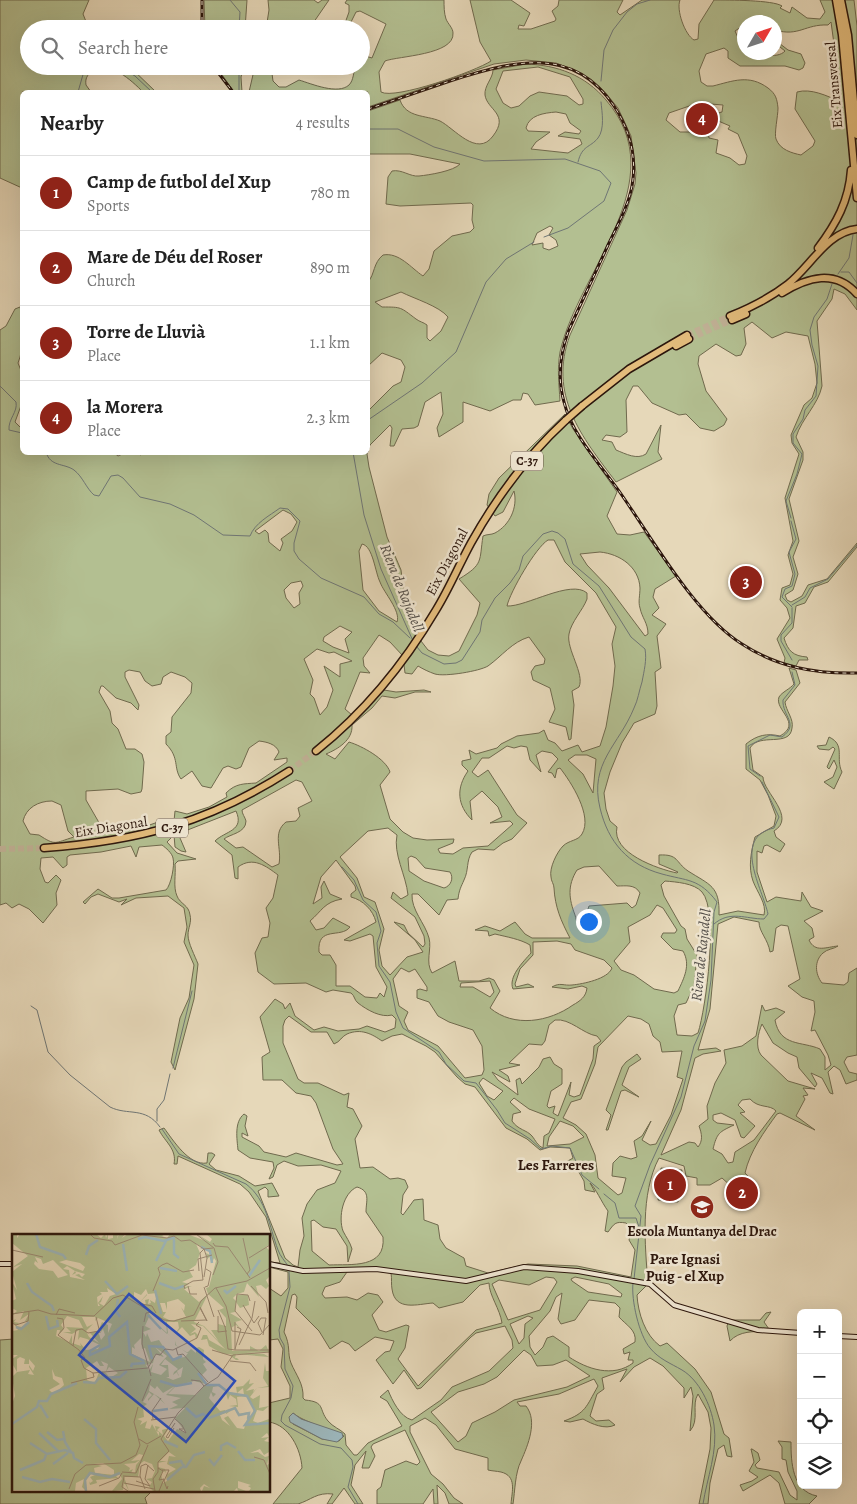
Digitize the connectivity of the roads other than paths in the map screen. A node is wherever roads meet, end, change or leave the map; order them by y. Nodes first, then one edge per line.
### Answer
1 (836, 0) edge
2 (841, 0) edge
3 (857, 135) edge
4 (852, 153) junction
5 (857, 198) edge
6 (857, 230) edge
7 (788, 284) junction
8 (783, 292) junction
9 (857, 294) edge
10 (688, 337) tunnel mouth
11 (316, 751) tunnel mouth
12 (289, 771) tunnel mouth
13 (44, 848) tunnel mouth
14 (270, 1264) edge
15 (797, 1333) edge
16 (842, 1336) edge
17 (857, 1337) edge

1 - 4 highway, Eix Transversal
2 - 3 highway, Eix Transversal
4 - 5 highway, Eix Transversal
4 - 7 highway
6 - 7 highway
6 - 8 highway
7 - 8 highway
8 - 9 highway
10 - 11 highway, Eix Diagonal / C-37, bridge
12 - 13 highway, Eix Diagonal / C-37
14 - 15 street
16 - 17 street

